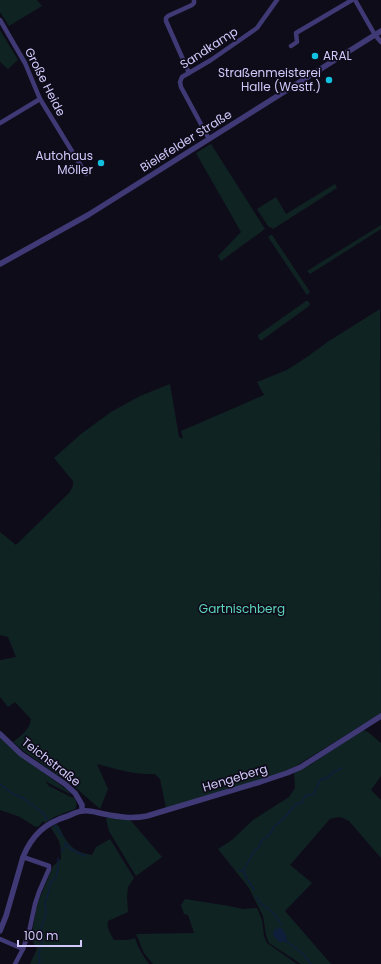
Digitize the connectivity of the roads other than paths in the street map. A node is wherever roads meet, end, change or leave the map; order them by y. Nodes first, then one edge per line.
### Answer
1 (194, 0) edge
2 (277, 0) edge
3 (354, 0) edge
4 (0, 20) edge
5 (381, 31) edge
6 (375, 35) junction
7 (381, 42) edge
8 (291, 46) dead end
9 (189, 73) junction
10 (40, 99) junction
11 (0, 123) edge
12 (210, 139) junction
13 (86, 174) dead end
14 (0, 264) edge
15 (381, 716) edge
16 (0, 734) edge
17 (82, 811) junction
18 (23, 857) junction
19 (0, 930) edge
20 (0, 939) edge
21 (23, 949) junction
22 (15, 964) edge

1 - 9 street
2 - 9 street, Sandkamp
3 - 6 street
3 - 8 street
4 - 10 street, Große Heide
5 - 6 street, Bielefelder Straße
6 - 7 street
6 - 12 street, Bielefelder Straße
9 - 12 street, Sandkamp
10 - 11 street
10 - 13 street, Große Heide
12 - 14 street, Bielefelder Straße
15 - 17 street, Hengeberg
16 - 17 street, Teichstraße
17 - 18 street
18 - 19 street
18 - 21 street
20 - 21 street
21 - 22 street

